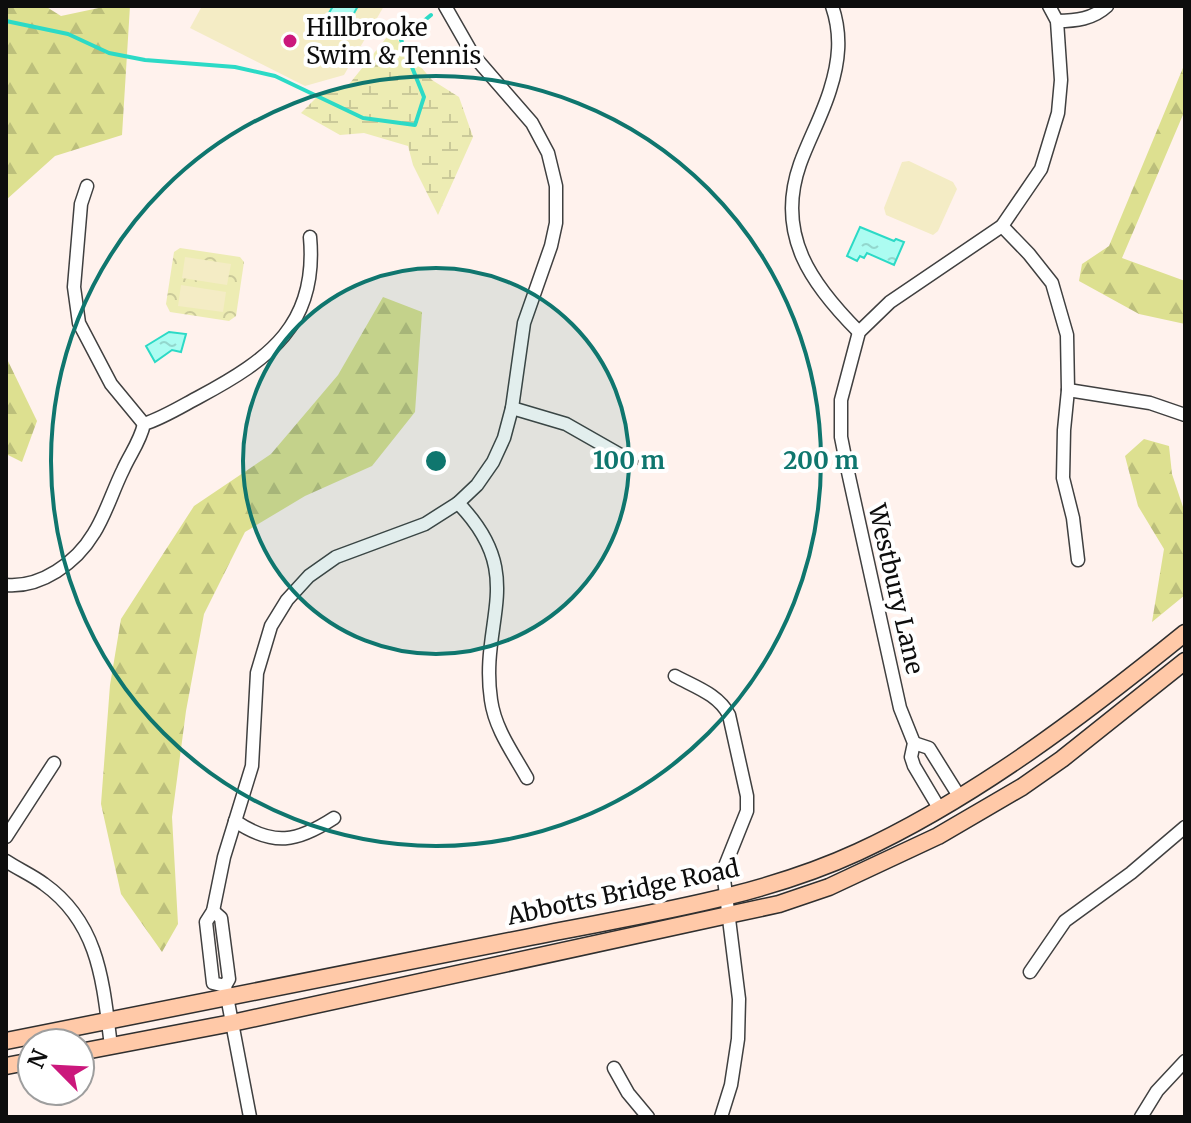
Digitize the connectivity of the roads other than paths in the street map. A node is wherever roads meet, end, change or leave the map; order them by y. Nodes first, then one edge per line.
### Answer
1 (445, 6) edge
2 (832, 6) edge
3 (1049, 6) edge
4 (1107, 6) edge
5 (1057, 21) junction
6 (87, 186) dead end
7 (1002, 226) junction
8 (310, 237) dead end
9 (859, 332) junction
10 (1068, 390) junction
11 (512, 408) junction
12 (1185, 415) edge
13 (144, 424) junction
14 (631, 461) dead end
15 (458, 503) junction
16 (1078, 560) dead end
17 (6, 585) edge
18 (1185, 633) edge
19 (1185, 661) edge
20 (675, 676) dead end
21 (914, 743) junction
22 (54, 763) dead end
23 (527, 778) dead end
24 (959, 796) junction
25 (939, 808) junction
26 (334, 818) dead end
27 (235, 821) junction
28 (1185, 827) edge
29 (6, 837) edge
30 (6, 861) edge
31 (724, 897) junction
32 (728, 915) junction
33 (1030, 972) dead end
34 (226, 992) junction
35 (108, 1022) junction
36 (232, 1023) junction
37 (6, 1041) edge
38 (111, 1046) junction
39 (96, 1049) edge
40 (1185, 1061) edge
41 (614, 1068) dead end
42 (250, 1117) edge
43 (648, 1117) edge
44 (721, 1117) edge
45 (1141, 1117) edge

1 - 11 street
2 - 9 street
3 - 5 street, Westbury Lane
4 - 5 street
5 - 7 street, Westbury Lane
6 - 13 street
7 - 9 street, Westbury Lane
7 - 10 street
8 - 13 street
9 - 21 street, Westbury Lane
10 - 12 street
10 - 16 street
11 - 14 street
11 - 15 street
13 - 17 street
15 - 23 street
15 - 27 street
18 - 24 main road, Abbotts Bridge Road
19 - 32 main road, Abbotts Bridge Road
20 - 31 street
21 - 24 street, Westbury Lane
21 - 25 street, Westbury Lane
22 - 29 street
24 - 25 main road, Abbotts Bridge Road
25 - 31 main road, Abbotts Bridge Road
26 - 27 street
27 - 34 street
28 - 33 street
30 - 35 street
31 - 32 street
31 - 34 main road, Abbotts Bridge Road
32 - 36 main road, Abbotts Bridge Road
32 - 44 street
34 - 35 main road, Abbotts Bridge Road
34 - 36 street
35 - 37 main road, Abbotts Bridge Road
35 - 38 street
36 - 38 main road, Abbotts Bridge Road
36 - 42 street
38 - 39 main road, Abbotts Bridge Road
40 - 45 street
41 - 43 street

